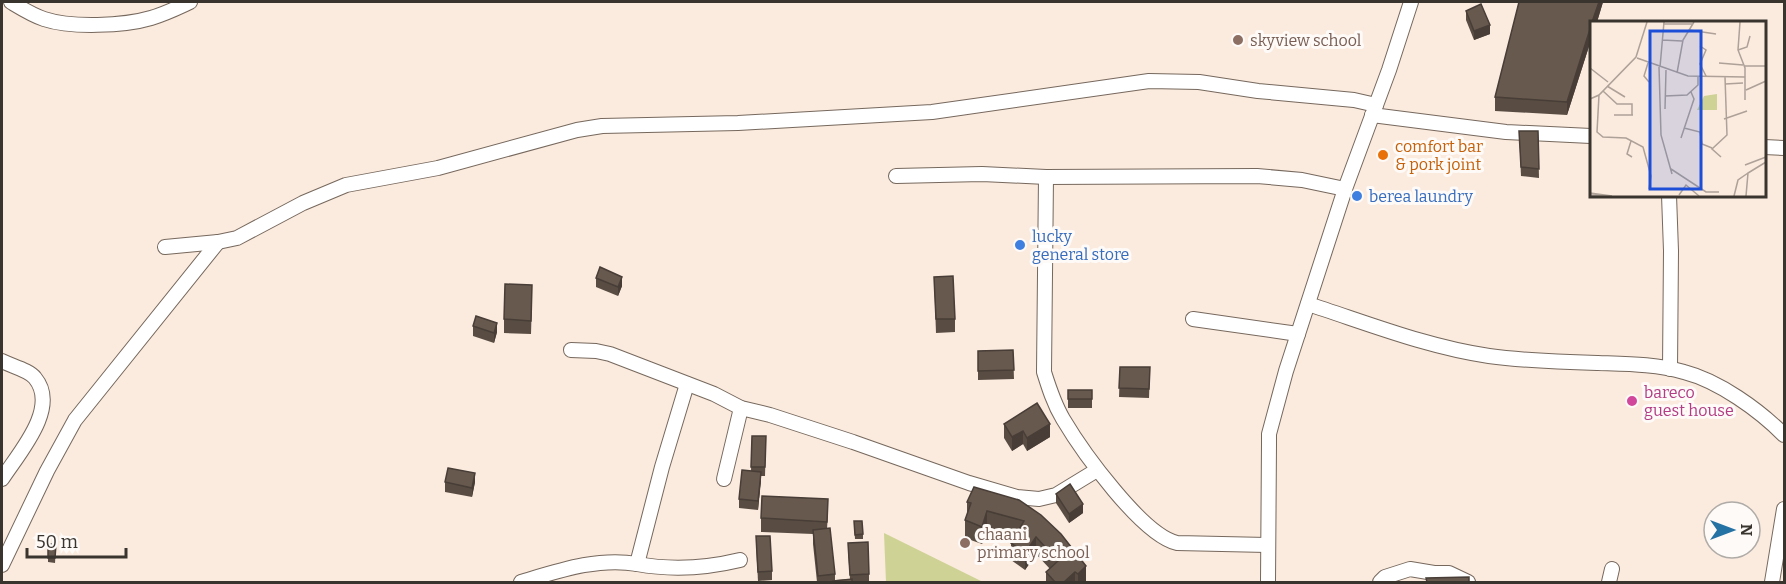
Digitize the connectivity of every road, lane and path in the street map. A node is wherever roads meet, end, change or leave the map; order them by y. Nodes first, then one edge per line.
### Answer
1 (11, 2) edge
2 (190, 2) edge
3 (1411, 2) edge
4 (1374, 110) junction
5 (1590, 136) edge
6 (1765, 147) edge
7 (1785, 148) edge
8 (896, 176) dead end
9 (1046, 177) junction
10 (1345, 189) junction
11 (1670, 196) edge
12 (218, 242) junction
13 (165, 247) dead end
14 (1308, 304) junction
15 (1193, 319) dead end
16 (1298, 334) junction
17 (571, 350) dead end
18 (2, 361) edge
19 (1670, 369) junction
20 (687, 384) junction
21 (741, 408) junction
22 (1785, 435) edge
23 (1097, 470) junction
24 (2, 479) edge
25 (724, 479) dead end
26 (1785, 509) edge
27 (1267, 545) junction
28 (740, 560) dead end
29 (637, 564) junction
30 (2, 565) edge
31 (521, 582) edge
32 (1268, 582) edge
33 (1380, 582) edge
34 (1468, 582) edge
35 (1772, 582) edge

1 - 2 street
3 - 4 street
4 - 5 street
4 - 10 street
4 - 12 street
6 - 7 street
8 - 9 street
9 - 10 street
9 - 23 street
10 - 14 street
11 - 19 street
12 - 13 street
12 - 30 street
14 - 16 street
14 - 19 street
15 - 16 street
16 - 27 street
17 - 20 street
18 - 24 street
19 - 22 street
20 - 21 street
20 - 29 street
21 - 23 street
21 - 25 street
23 - 27 street
26 - 35 street
27 - 32 street
28 - 29 street
29 - 31 street
33 - 34 street

